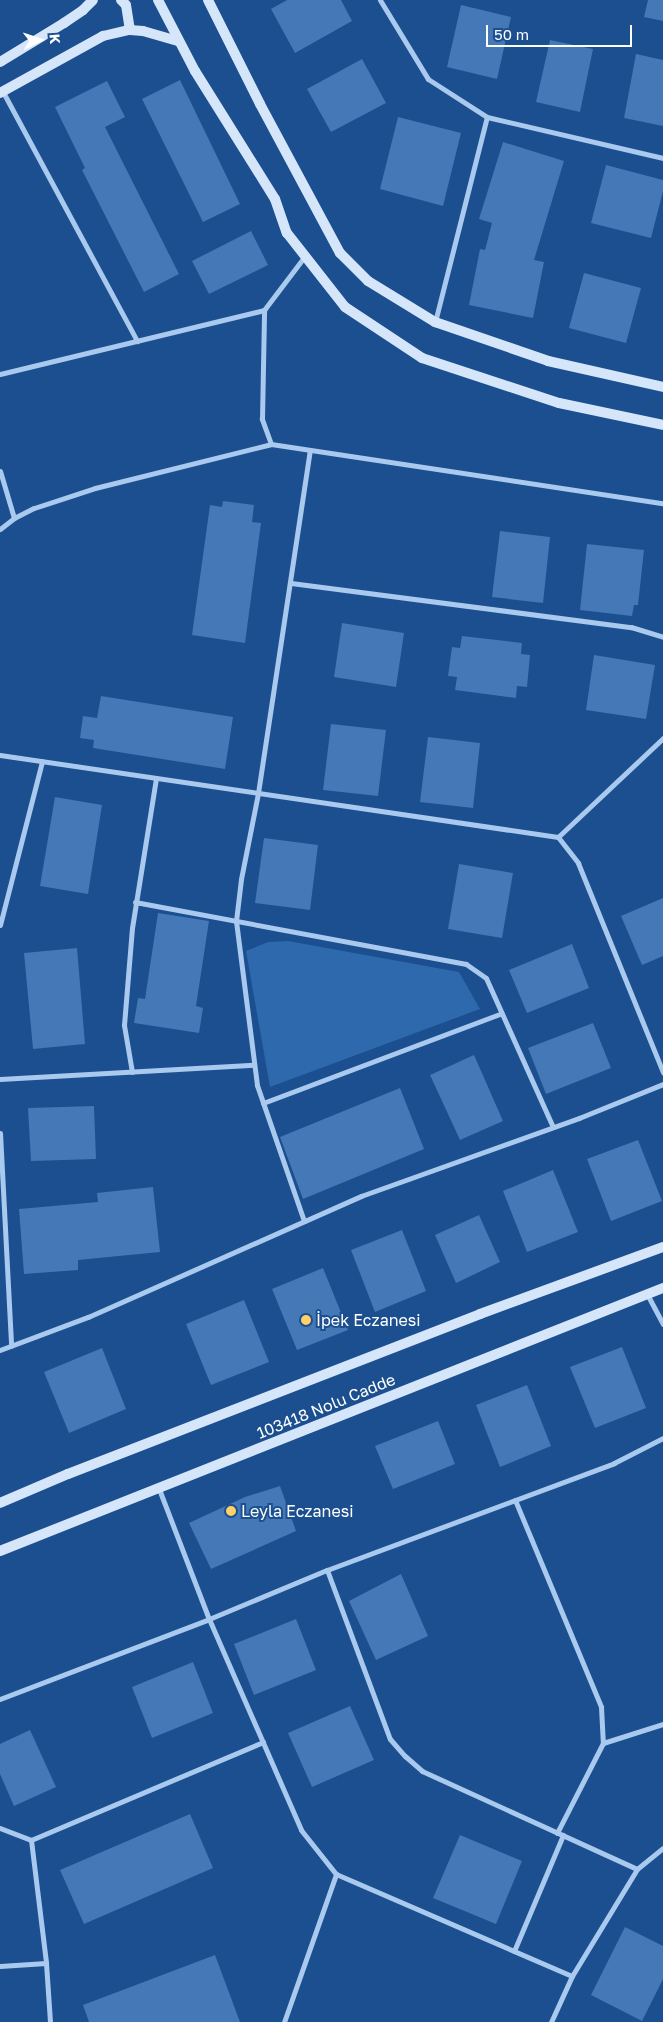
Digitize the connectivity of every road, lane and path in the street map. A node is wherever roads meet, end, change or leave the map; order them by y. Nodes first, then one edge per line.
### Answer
1 (93, 0) edge
2 (121, 0) edge
3 (158, 0) edge
4 (208, 0) edge
5 (380, 0) edge
6 (130, 30) junction
7 (179, 41) junction
8 (0, 62) edge
9 (1, 92) edge
10 (487, 117) junction
11 (663, 158) edge
12 (306, 256) junction
13 (264, 310) junction
14 (435, 322) junction
15 (137, 341) junction
16 (0, 374) edge
17 (663, 387) edge
18 (663, 425) edge
19 (271, 444) junction
20 (310, 450) junction
21 (0, 471) edge
22 (663, 503) edge
23 (14, 518) junction
24 (0, 529) edge
25 (291, 583) junction
26 (663, 637) edge
27 (663, 738) edge
28 (0, 755) edge
29 (42, 761) junction
30 (156, 778) junction
31 (258, 793) junction
32 (558, 837) junction
33 (135, 902) junction
34 (236, 921) junction
35 (0, 925) edge
36 (502, 1014) junction
37 (254, 1066) junction
38 (132, 1072) junction
39 (663, 1072) edge
40 (0, 1079) edge
41 (663, 1084) edge
42 (263, 1103) junction
43 (553, 1127) junction
44 (0, 1133) edge
45 (304, 1221) junction
46 (663, 1247) edge
47 (663, 1288) edge
48 (647, 1293) junction
49 (663, 1324) edge
50 (11, 1346) junction
51 (0, 1350) edge
52 (663, 1438) edge
53 (159, 1489) junction
54 (515, 1500) junction
55 (0, 1503) edge
56 (0, 1552) edge
57 (327, 1570) junction
58 (209, 1619) junction
59 (0, 1700) edge
60 (663, 1724) edge
61 (263, 1742) junction
62 (603, 1743) junction
63 (0, 1828) edge
64 (560, 1834) junction
65 (31, 1840) junction
66 (663, 1848) edge
67 (638, 1870) junction
68 (336, 1874) junction
69 (514, 1951) junction
70 (46, 1964) junction
71 (0, 1966) edge
72 (572, 1976) junction
73 (50, 2022) edge
74 (284, 2022) edge
75 (551, 2022) edge

1 - 8 main road
2 - 6 main road
3 - 7 main road
4 - 14 main road
5 - 10 street
6 - 7 main road
6 - 9 main road
7 - 12 main road
9 - 15 street
10 - 11 street
10 - 14 street
12 - 13 street
12 - 18 main road
13 - 15 street
13 - 19 street
14 - 17 main road
15 - 16 street
19 - 20 street
19 - 23 street
20 - 22 street
20 - 25 street
21 - 23 street
23 - 24 street
25 - 26 street
25 - 31 street
27 - 32 street
28 - 29 street
29 - 30 street
29 - 35 street
30 - 31 street
30 - 33 street
31 - 32 street
31 - 34 street
32 - 39 street
33 - 34 street
33 - 38 street
34 - 36 street
34 - 37 street
36 - 42 street
36 - 43 street
37 - 38 street
37 - 42 street
38 - 40 street
41 - 43 street
42 - 45 street
43 - 45 street
44 - 50 street
45 - 50 street
46 - 55 main road
47 - 48 main road, 103418 Nolu Cadde
48 - 49 street
48 - 53 main road, 103418 Nolu Cadde
50 - 51 street
52 - 54 street
53 - 56 main road, 103418 Nolu Cadde
53 - 58 street
54 - 57 street
54 - 62 street
57 - 58 street
57 - 64 street
58 - 59 street
58 - 61 street
60 - 62 street
61 - 65 street
61 - 68 street
62 - 64 street
63 - 65 street
64 - 67 street
64 - 69 street
65 - 70 street
66 - 67 street
67 - 72 street
68 - 69 street
68 - 74 street
69 - 72 street
70 - 71 street
70 - 73 street
72 - 75 street

